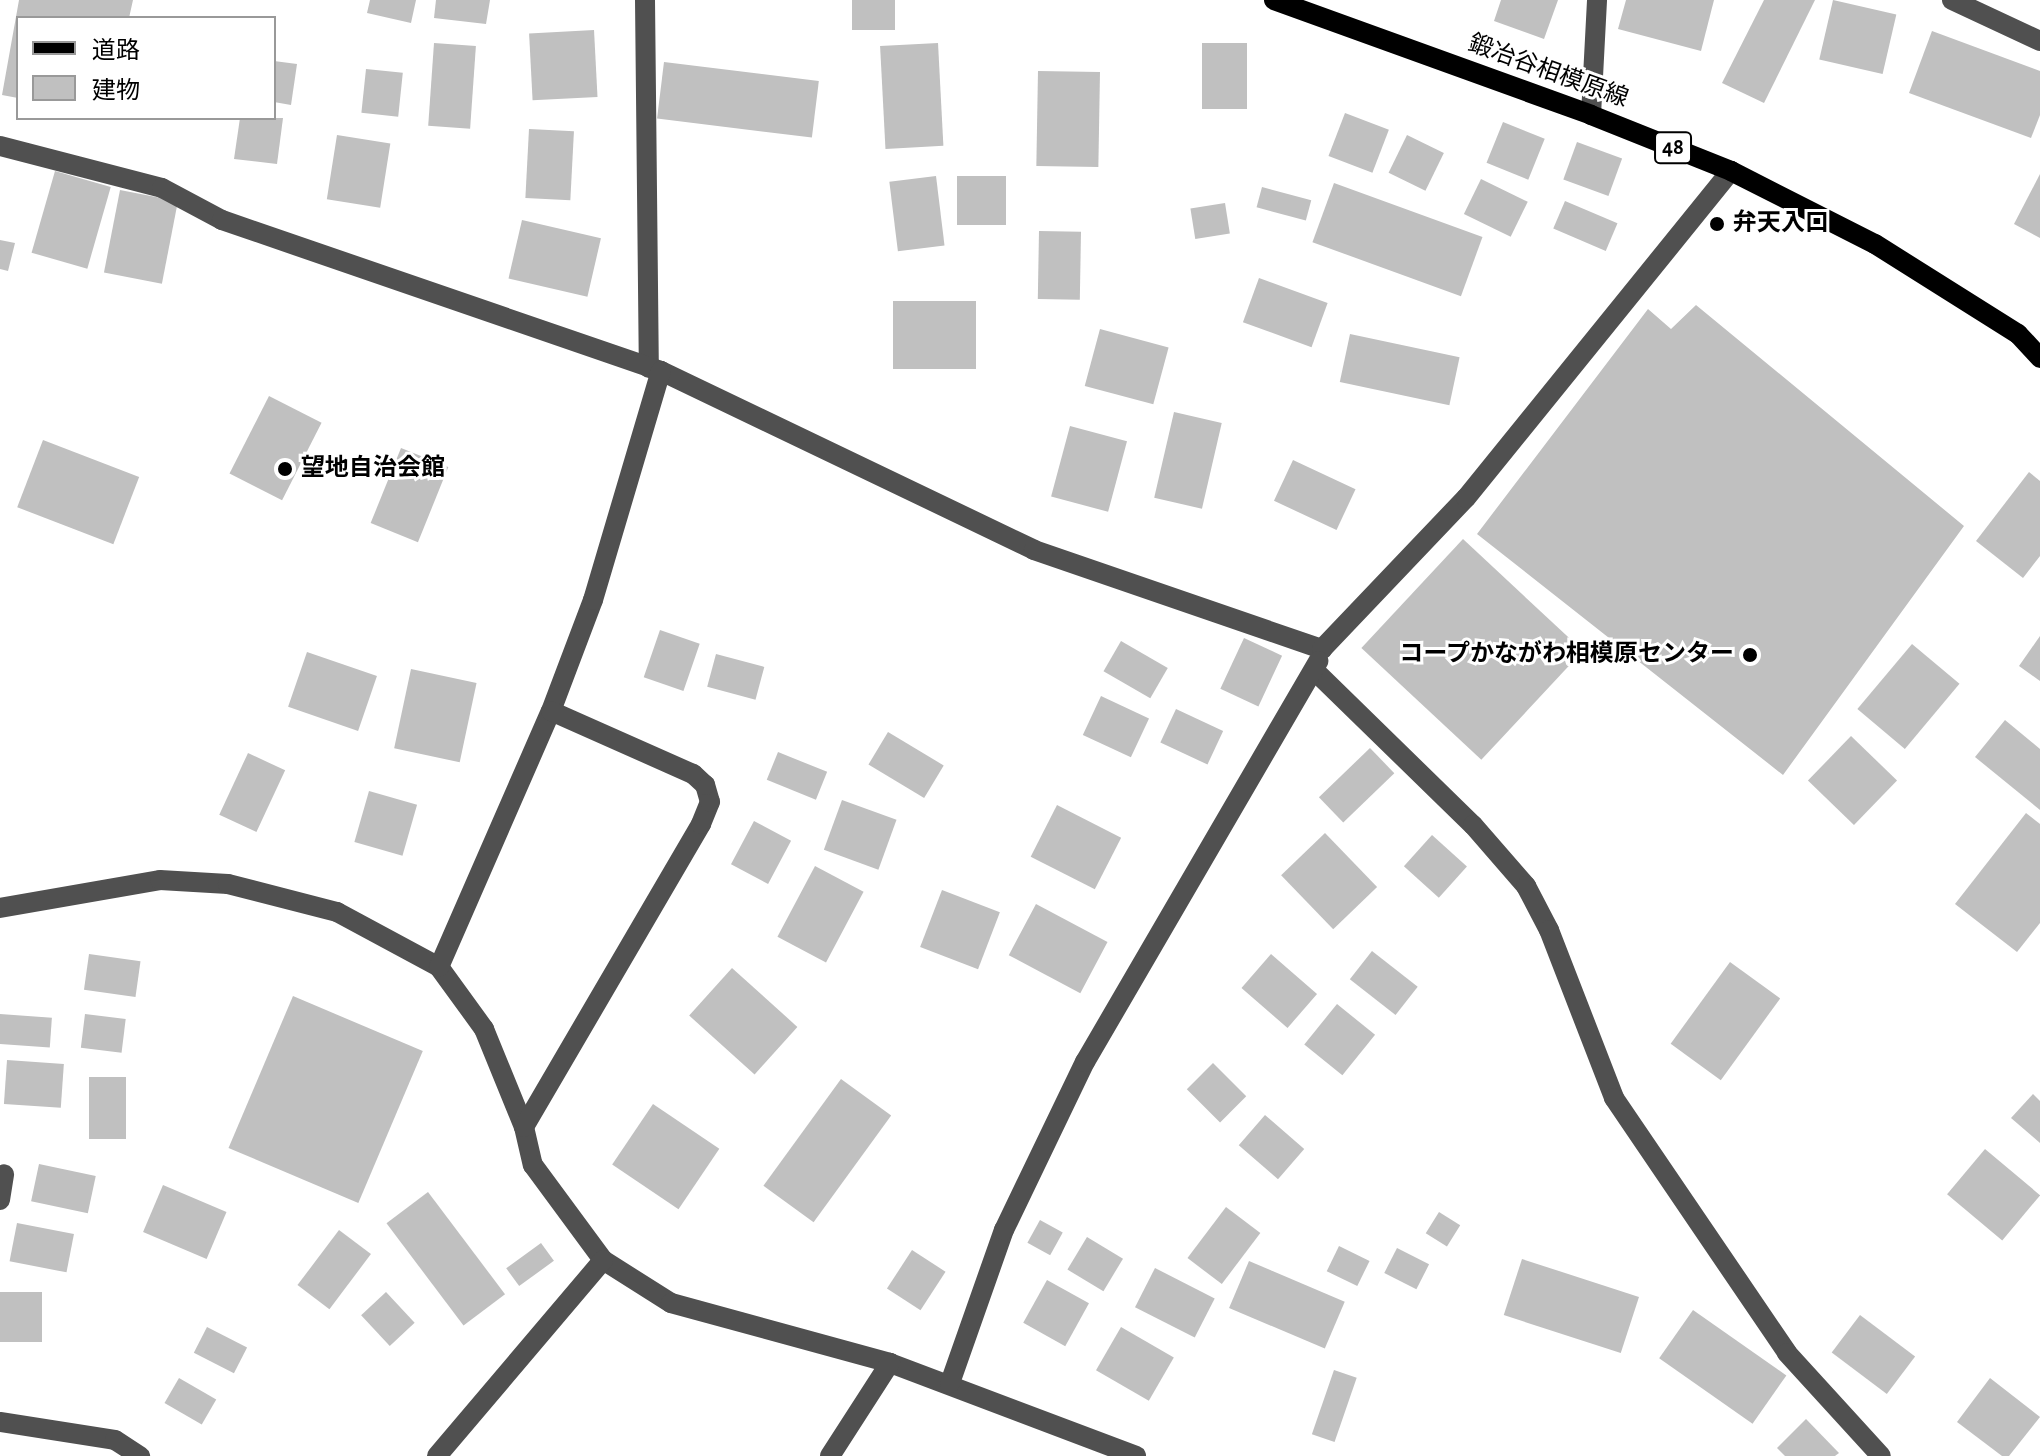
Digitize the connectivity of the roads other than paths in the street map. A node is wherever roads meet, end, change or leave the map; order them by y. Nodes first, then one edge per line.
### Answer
1 (645, 0) edge
2 (1274, 0) edge
3 (1597, 0) edge
4 (1952, 0) edge
5 (2040, 41) edge
6 (1591, 115) junction
7 (0, 146) edge
8 (1731, 171) junction
9 (2018, 334) junction
10 (2040, 339) edge
11 (2040, 358) edge
12 (655, 370) junction
13 (1322, 649) junction
14 (1315, 671) junction
15 (551, 711) junction
16 (0, 908) edge
17 (439, 967) junction
18 (524, 1127) junction
19 (4, 1174) dead end
20 (0, 1200) edge
21 (603, 1260) junction
22 (890, 1363) junction
23 (950, 1383) junction
24 (0, 1422) edge
25 (140, 1456) edge
26 (437, 1456) edge
27 (830, 1456) edge
28 (1136, 1456) edge
29 (1881, 1456) edge

1 - 12 street
2 - 6 main road, 鍛冶谷相模原線 / 48
3 - 6 street
4 - 5 street
6 - 8 main road, 鍛冶谷相模原線 / 48
7 - 12 street
8 - 9 main road, 鍛冶谷相模原線 / 48
8 - 13 street
9 - 10 street
9 - 11 main road, 鍛冶谷相模原線 / 48
12 - 13 street
12 - 15 street
13 - 14 street
14 - 23 street
14 - 29 street
15 - 17 street
15 - 18 street
16 - 17 street
17 - 18 street
18 - 21 street
19 - 20 street
21 - 22 street
21 - 26 street
22 - 23 street
22 - 27 street
23 - 28 street
24 - 25 street

